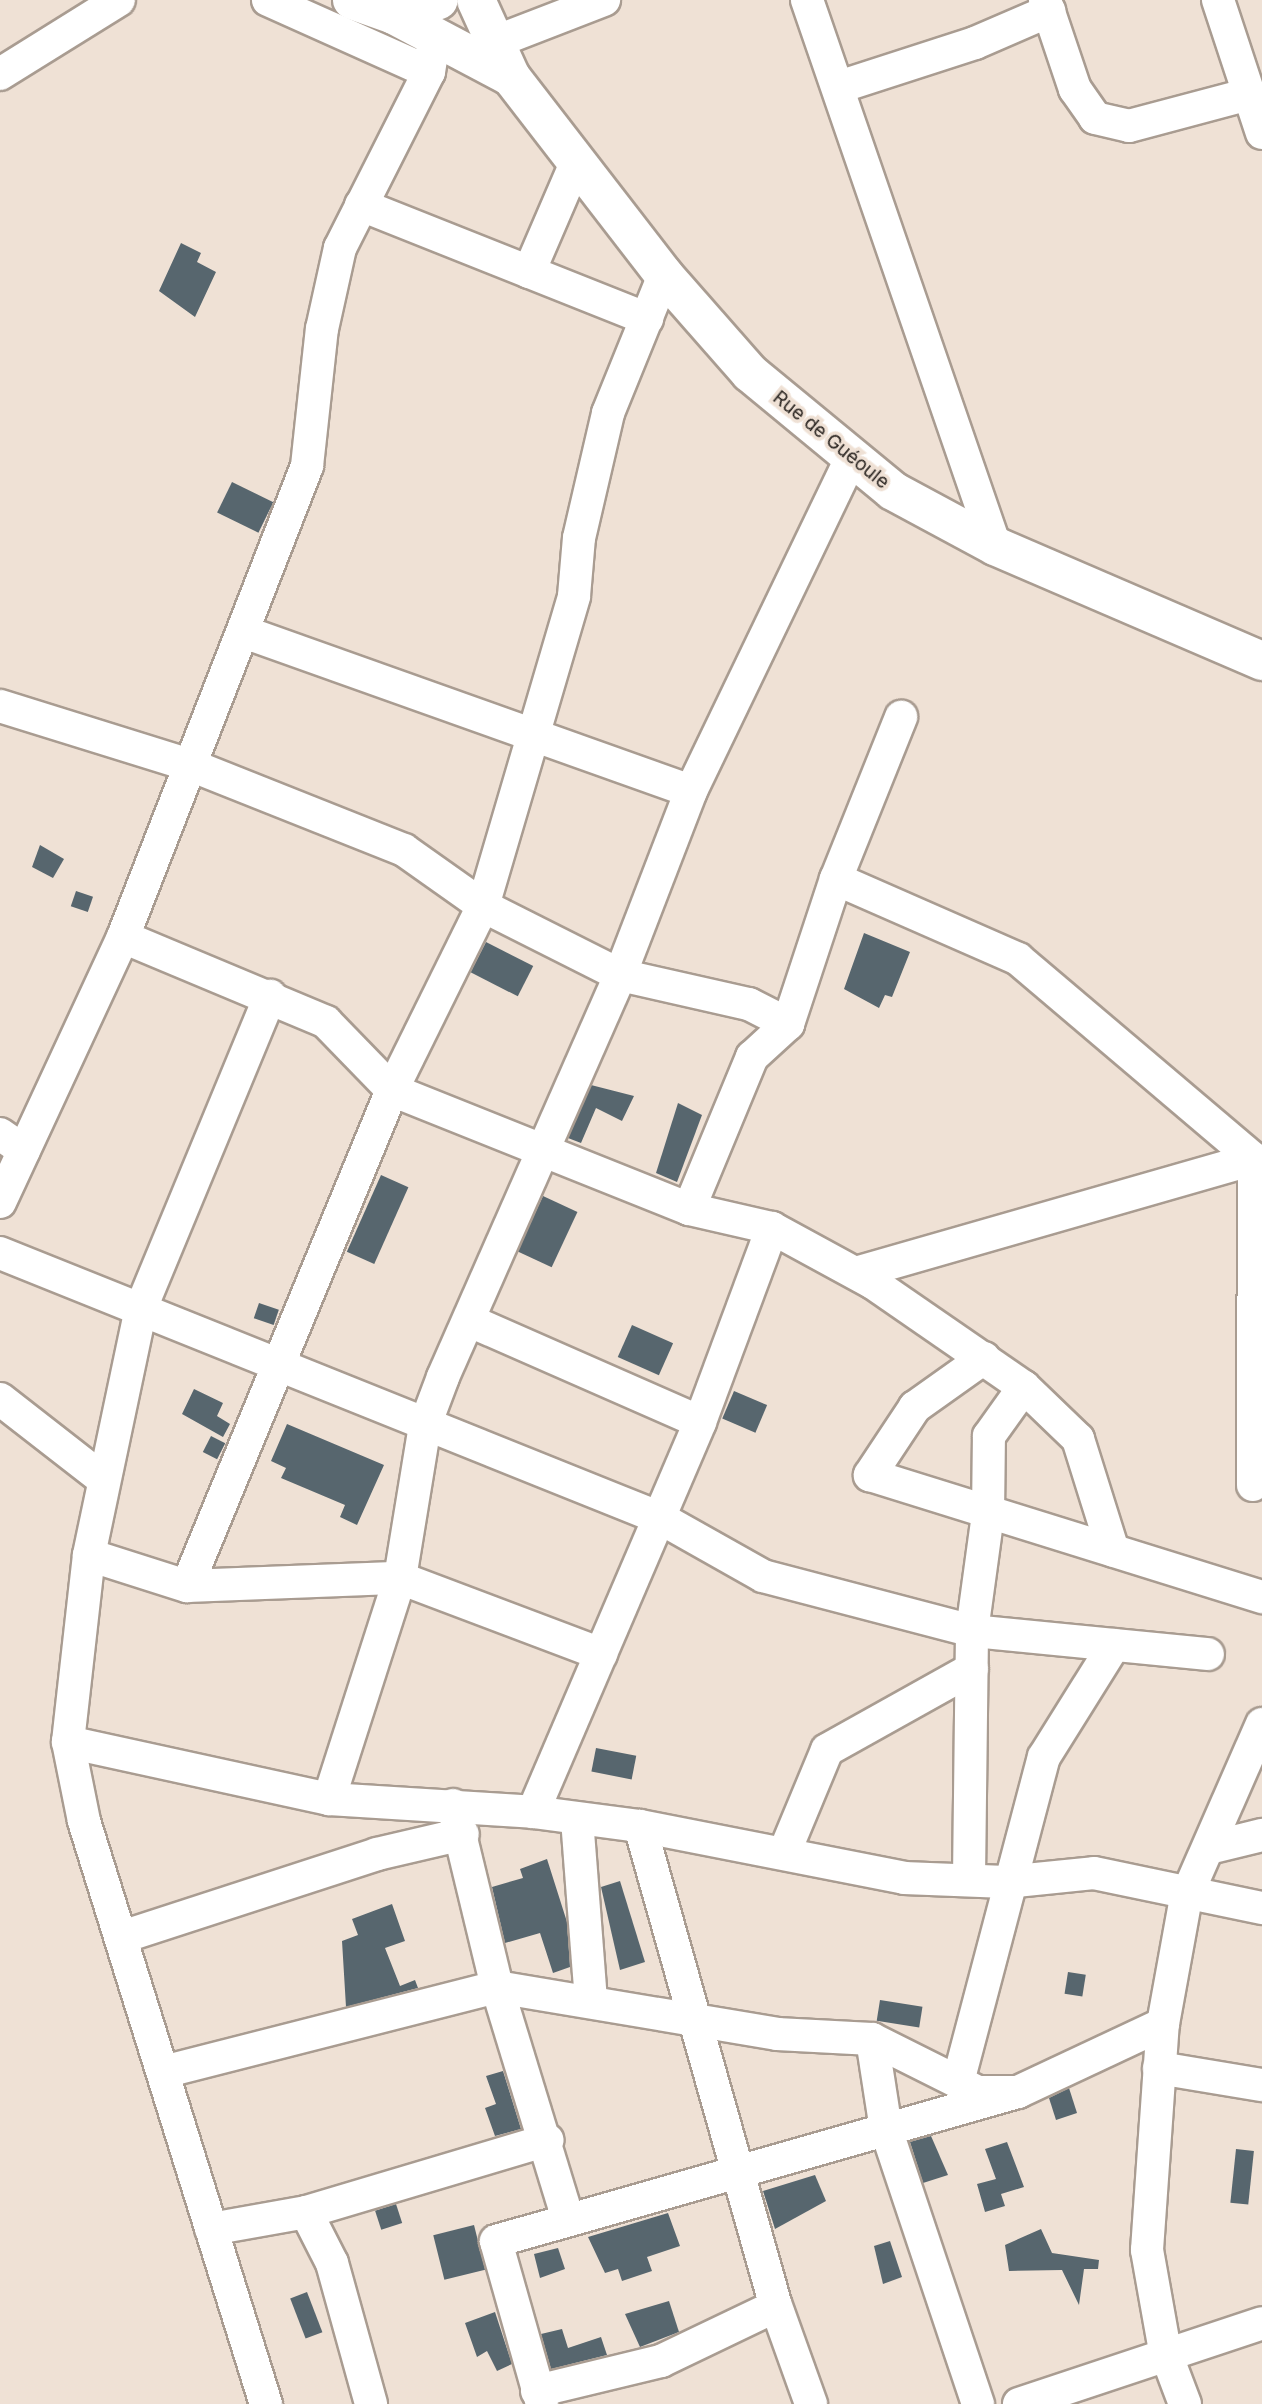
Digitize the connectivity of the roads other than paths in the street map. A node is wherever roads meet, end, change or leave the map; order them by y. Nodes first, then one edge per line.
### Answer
1 (119, 0) edge
2 (268, 0) edge
3 (352, 0) edge
4 (476, 0) edge
5 (604, 0) edge
6 (807, 0) edge
7 (1218, 0) edge
8 (1047, 6) edge
9 (437, 17) edge
10 (495, 42) junction
11 (429, 72) junction
12 (0, 74) edge
13 (511, 76) junction
14 (839, 87) junction
15 (1249, 94) junction
16 (1262, 133) edge
17 (575, 164) junction
18 (361, 205) junction
19 (528, 272) junction
20 (664, 275) junction
21 (647, 319) junction
22 (851, 458) junction
23 (995, 546) junction
24 (244, 632) junction
25 (1262, 661) edge
26 (0, 706) edge
27 (901, 717) dead end
28 (530, 732) junction
29 (193, 766) junction
30 (691, 791) junction
31 (836, 879) junction
32 (483, 906) junction
33 (122, 937) junction
34 (620, 975) junction
35 (270, 996) junction
36 (788, 1024) junction
37 (392, 1090) junction
38 (12, 1143) edge
39 (539, 1149) junction
40 (1258, 1161) edge
41 (0, 1202) edge
42 (690, 1209) junction
43 (772, 1228) junction
44 (0, 1253) edge
45 (856, 1273) junction
46 (141, 1308) junction
47 (470, 1321) junction
48 (984, 1358) junction
49 (280, 1360) junction
50 (1024, 1387) junction
51 (0, 1399) edge
52 (700, 1422) junction
53 (425, 1425) junction
54 (104, 1480) junction
55 (1253, 1485) dead end
56 (988, 1514) junction
57 (660, 1518) junction
58 (1112, 1551) junction
59 (89, 1555) junction
60 (400, 1578) junction
61 (187, 1586) junction
62 (1262, 1597) edge
63 (972, 1631) junction
64 (1114, 1645) junction
65 (601, 1654) junction
66 (1208, 1654) dead end
67 (972, 1669) junction
68 (1262, 1724) edge
69 (68, 1741) junction
70 (329, 1799) junction
71 (533, 1812) junction
72 (458, 1819) junction
73 (577, 1819) junction
74 (640, 1826) junction
75 (1262, 1835) edge
76 (1209, 1848) junction
77 (785, 1852) junction
78 (969, 1878) junction
79 (1006, 1882) junction
80 (1186, 1897) junction
81 (1262, 1908) edge
82 (122, 1937) junction
83 (497, 1987) junction
84 (591, 1999) junction
85 (695, 2019) junction
86 (1163, 2024) junction
87 (872, 2039) junction
88 (1159, 2068) junction
89 (167, 2071) junction
90 (959, 2078) junction
91 (1262, 2085) edge
92 (1018, 2092) junction
93 (886, 2129) junction
94 (547, 2140) junction
95 (739, 2171) junction
96 (306, 2212) junction
97 (568, 2219) junction
98 (211, 2229) junction
99 (776, 2306) junction
100 (1262, 2323) edge
101 (1165, 2351) junction
102 (540, 2398) edge
103 (266, 2404) edge
104 (371, 2404) edge
105 (811, 2404) edge
106 (978, 2404) edge
107 (1019, 2404) edge
108 (1185, 2404) edge

1 - 12 street
2 - 11 street
3 - 9 main road
4 - 10 main road, Rue de Guéoule
5 - 10 street
6 - 14 street
7 - 15 street
8 - 14 street
8 - 15 street
9 - 11 street
9 - 13 main road, Rue de Guéoule
10 - 13 main road, Rue de Guéoule
11 - 18 street
13 - 17 main road, Rue de Guéoule
14 - 23 street
15 - 16 street
17 - 19 street
17 - 20 main road, Rue de Guéoule
18 - 19 street
18 - 24 street
19 - 21 street
20 - 21 street
20 - 22 main road, Rue de Guéoule
21 - 28 street
22 - 23 main road, Rue de Guéoule
22 - 30 street
23 - 25 main road, Rue de Guéoule
24 - 28 street
24 - 29 street
26 - 29 street
27 - 31 street
28 - 30 street
28 - 32 street
29 - 32 street
29 - 33 street
30 - 34 street
31 - 36 street
31 - 40 street
32 - 34 street
32 - 37 street
33 - 35 street
33 - 38 street
34 - 36 street
34 - 39 street
35 - 37 street
35 - 46 street
36 - 42 street
37 - 39 street
37 - 49 street
38 - 41 street
39 - 42 street
39 - 47 street
40 - 45 street
40 - 55 street
42 - 43 street
43 - 45 street
43 - 52 street
44 - 46 street
45 - 48 street
46 - 49 street
46 - 54 street
47 - 52 street
47 - 53 street
48 - 50 street
48 - 56 street
49 - 53 street
49 - 61 street
50 - 56 street
50 - 58 street
51 - 54 street
52 - 57 street
53 - 57 street
53 - 60 street
54 - 59 street
56 - 58 street
56 - 63 street
57 - 63 street
57 - 65 street
58 - 62 street
59 - 61 street
59 - 69 street
60 - 61 street
60 - 65 street
60 - 70 street
63 - 64 street
63 - 67 street
64 - 66 street
64 - 79 street
65 - 71 street
67 - 77 street
67 - 78 street
68 - 76 street
69 - 70 street
69 - 82 street
70 - 72 street
71 - 72 street
71 - 73 street
72 - 82 street
72 - 83 street
73 - 74 street
73 - 84 street
74 - 77 street
74 - 85 street
75 - 76 street
76 - 80 street
77 - 78 street
78 - 79 street
79 - 80 street
79 - 90 street
80 - 81 street
80 - 86 street
82 - 89 street
83 - 84 street
83 - 89 street
83 - 94 street
84 - 85 street
85 - 87 street
85 - 95 street
86 - 88 street
86 - 92 street
87 - 90 street
87 - 93 street
88 - 91 street
88 - 101 street
89 - 98 street
90 - 92 street
92 - 93 street
93 - 95 street
93 - 106 street
94 - 96 street
94 - 97 street
95 - 97 street
95 - 99 street
96 - 98 street
96 - 104 street
97 - 102 street
98 - 103 street
99 - 102 street
99 - 105 street
100 - 101 street
101 - 107 street
101 - 108 street

